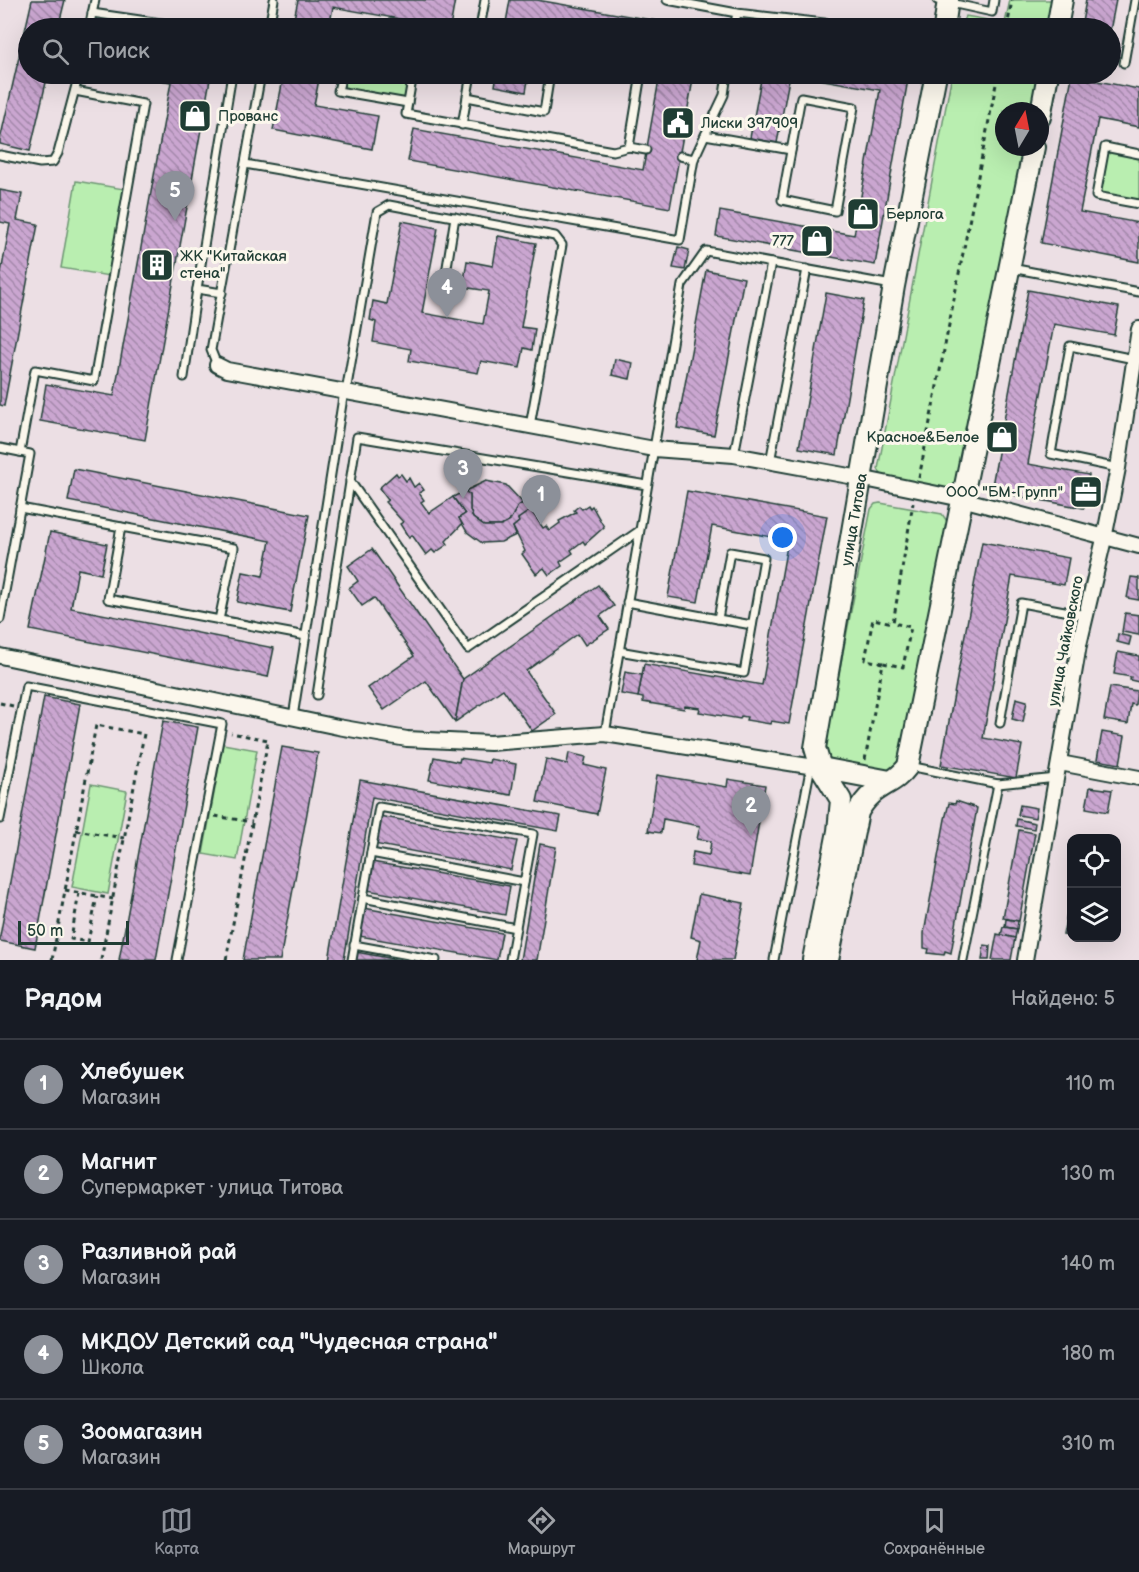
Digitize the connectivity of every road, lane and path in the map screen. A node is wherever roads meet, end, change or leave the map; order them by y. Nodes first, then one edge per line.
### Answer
1 (95, 0) edge
2 (274, 0) edge
3 (485, 0) edge
4 (667, 0) edge
5 (994, 0) edge
6 (1012, 0) edge
7 (1062, 0) edge
8 (1135, 0) edge
9 (944, 1) edge
10 (92, 13) junction
11 (737, 13) junction
12 (91, 18) edge
13 (126, 18) edge
14 (271, 18) edge
15 (482, 18) edge
16 (736, 18) edge
17 (780, 18) edge
18 (944, 18) edge
19 (1009, 18) edge
20 (1059, 18) edge
21 (1124, 63) dead end
22 (77, 84) edge
23 (230, 84) edge
24 (259, 84) edge
25 (340, 84) edge
26 (411, 84) edge
27 (469, 84) edge
28 (548, 84) edge
29 (639, 84) edge
30 (726, 84) edge
31 (934, 84) edge
32 (996, 84) edge
33 (1046, 84) edge
34 (75, 91) junction
35 (467, 98) junction
36 (1043, 102) edge
37 (408, 103) junction
38 (462, 125) junction
39 (705, 135) junction
40 (628, 147) junction
41 (646, 150) dead end
42 (791, 150) junction
43 (1139, 154) edge
44 (0, 155) edge
45 (680, 156) dead end
46 (1032, 156) edge
47 (694, 159) junction
48 (245, 164) junction
49 (1139, 204) edge
50 (455, 217) junction
51 (771, 263) junction
52 (1011, 268) junction
53 (807, 269) junction
54 (446, 273) dead end
55 (894, 286) junction
56 (197, 289) junction
57 (1139, 292) edge
58 (222, 293) junction
59 (1139, 329) edge
60 (1134, 359) junction
61 (217, 365) joint
62 (184, 378) dead end
63 (345, 392) junction
64 (530, 426) junction
65 (0, 448) edge
66 (654, 449) junction
67 (20, 452) junction
68 (734, 455) junction
69 (770, 462) junction
70 (1118, 468) junction
71 (861, 478) junction
72 (350, 481) junction
73 (919, 482) dead end
74 (647, 485) junction
75 (962, 499) junction
76 (20, 508) junction
77 (914, 512) dead end
78 (121, 527) junction
79 (639, 531) junction
80 (1104, 538) junction
81 (1139, 546) edge
82 (627, 602) junction
83 (1086, 615) junction
84 (0, 619) edge
85 (718, 619) junction
86 (219, 620) junction
87 (893, 623) junction
88 (752, 625) junction
89 (306, 636) junction
90 (619, 651) junction
91 (0, 656) edge
92 (883, 663) junction
93 (317, 695) dead end
94 (292, 717) junction
95 (1000, 723) dead end
96 (221, 731) junction
97 (605, 734) junction
98 (816, 761) junction
99 (865, 762) dead end
100 (1060, 764) junction
101 (908, 766) junction
102 (1057, 778) junction
103 (1139, 778) edge
104 (890, 781) junction
105 (998, 784) junction
106 (205, 814) junction
107 (0, 819) edge
108 (252, 822) junction
109 (76, 830) junction
110 (124, 838) junction
111 (371, 853) junction
112 (524, 882) junction
113 (65, 890) junction
114 (80, 893) junction
115 (97, 896) junction
116 (363, 898) junction
117 (113, 899) junction
118 (516, 928) junction
119 (354, 945) junction
120 (52, 960) edge
121 (101, 960) edge
122 (177, 960) edge
123 (226, 960) edge
124 (352, 960) edge
125 (436, 960) edge
126 (510, 960) edge
127 (774, 960) edge
128 (813, 960) edge
129 (828, 960) edge
130 (963, 960) edge
131 (1025, 960) edge

1 - 10 lane
2 - 14 lane
3 - 15 lane
4 - 11 lane
5 - 9 lane
6 - 19 path
7 - 20 street
8 - 21 lane
9 - 18 street
10 - 12 lane
10 - 13 lane
11 - 16 lane
11 - 17 lane
22 - 34 lane
23 - 56 lane
24 - 48 lane
25 - 37 lane
26 - 37 lane
27 - 35 lane
28 - 35 lane
29 - 40 lane
30 - 39 lane
31 - 55 street, улица Титова
32 - 73 path
33 - 36 street
34 - 44 lane
34 - 67 lane
35 - 38 lane
37 - 38 lane
38 - 40 lane
39 - 42 lane
39 - 47 lane
40 - 41 lane
42 - 42 lane
43 - 49 lane
45 - 47 lane
46 - 52 street
47 - 48 lane
48 - 58 lane
50 - 54 lane
50 - 63 lane
50 - 64 lane
51 - 53 lane
51 - 66 lane
51 - 68 lane
52 - 57 lane
52 - 75 street
53 - 55 lane
53 - 69 lane
55 - 71 street, улица Титова
56 - 58 lane
56 - 62 lane
58 - 61 lane
59 - 60 street, улица Чайковского
60 - 70 street, улица Чайковского
60 - 70 lane
61 - 63 street
63 - 64 street
63 - 89 lane
64 - 66 street
65 - 67 lane
66 - 68 street
66 - 74 lane
67 - 76 lane
68 - 69 street
69 - 71 street
70 - 80 street, улица Чайковского
71 - 75 street
71 - 98 street, улица Титова
72 - 74 lane
72 - 79 lane
72 - 93 lane
74 - 79 lane
75 - 80 street
75 - 101 street
76 - 78 lane
76 - 84 lane
77 - 87 path
78 - 86 lane
78 - 86 lane
79 - 82 lane
80 - 81 street
80 - 83 street, улица Чайковского
82 - 85 lane
82 - 90 lane
83 - 95 lane
83 - 100 street, улица Чайковского
85 - 88 lane
85 - 88 lane
86 - 89 lane
87 - 92 path
87 - 92 path
88 - 90 lane
89 - 94 lane
90 - 97 lane
91 - 94 street
92 - 99 path
94 - 97 street
96 - 106 lane
96 - 107 lane
96 - 108 path
97 - 98 street
98 - 104 street
98 - 127 lane
98 - 128 street
100 - 102 street, улица Чайковского
100 - 103 street
101 - 104 street
101 - 105 lane
102 - 105 lane
102 - 131 street, улица Чайковского
104 - 129 street
105 - 130 lane
106 - 108 path
106 - 122 lane
108 - 123 path
109 - 110 path
109 - 110 path
109 - 113 path
110 - 117 path
111 - 112 lane
111 - 112 lane
111 - 116 lane
112 - 118 lane
113 - 114 path
113 - 120 path
114 - 115 path
114 - 115 path
115 - 117 path
116 - 118 lane
116 - 119 lane
117 - 121 path
118 - 126 lane
119 - 124 lane
119 - 125 lane

